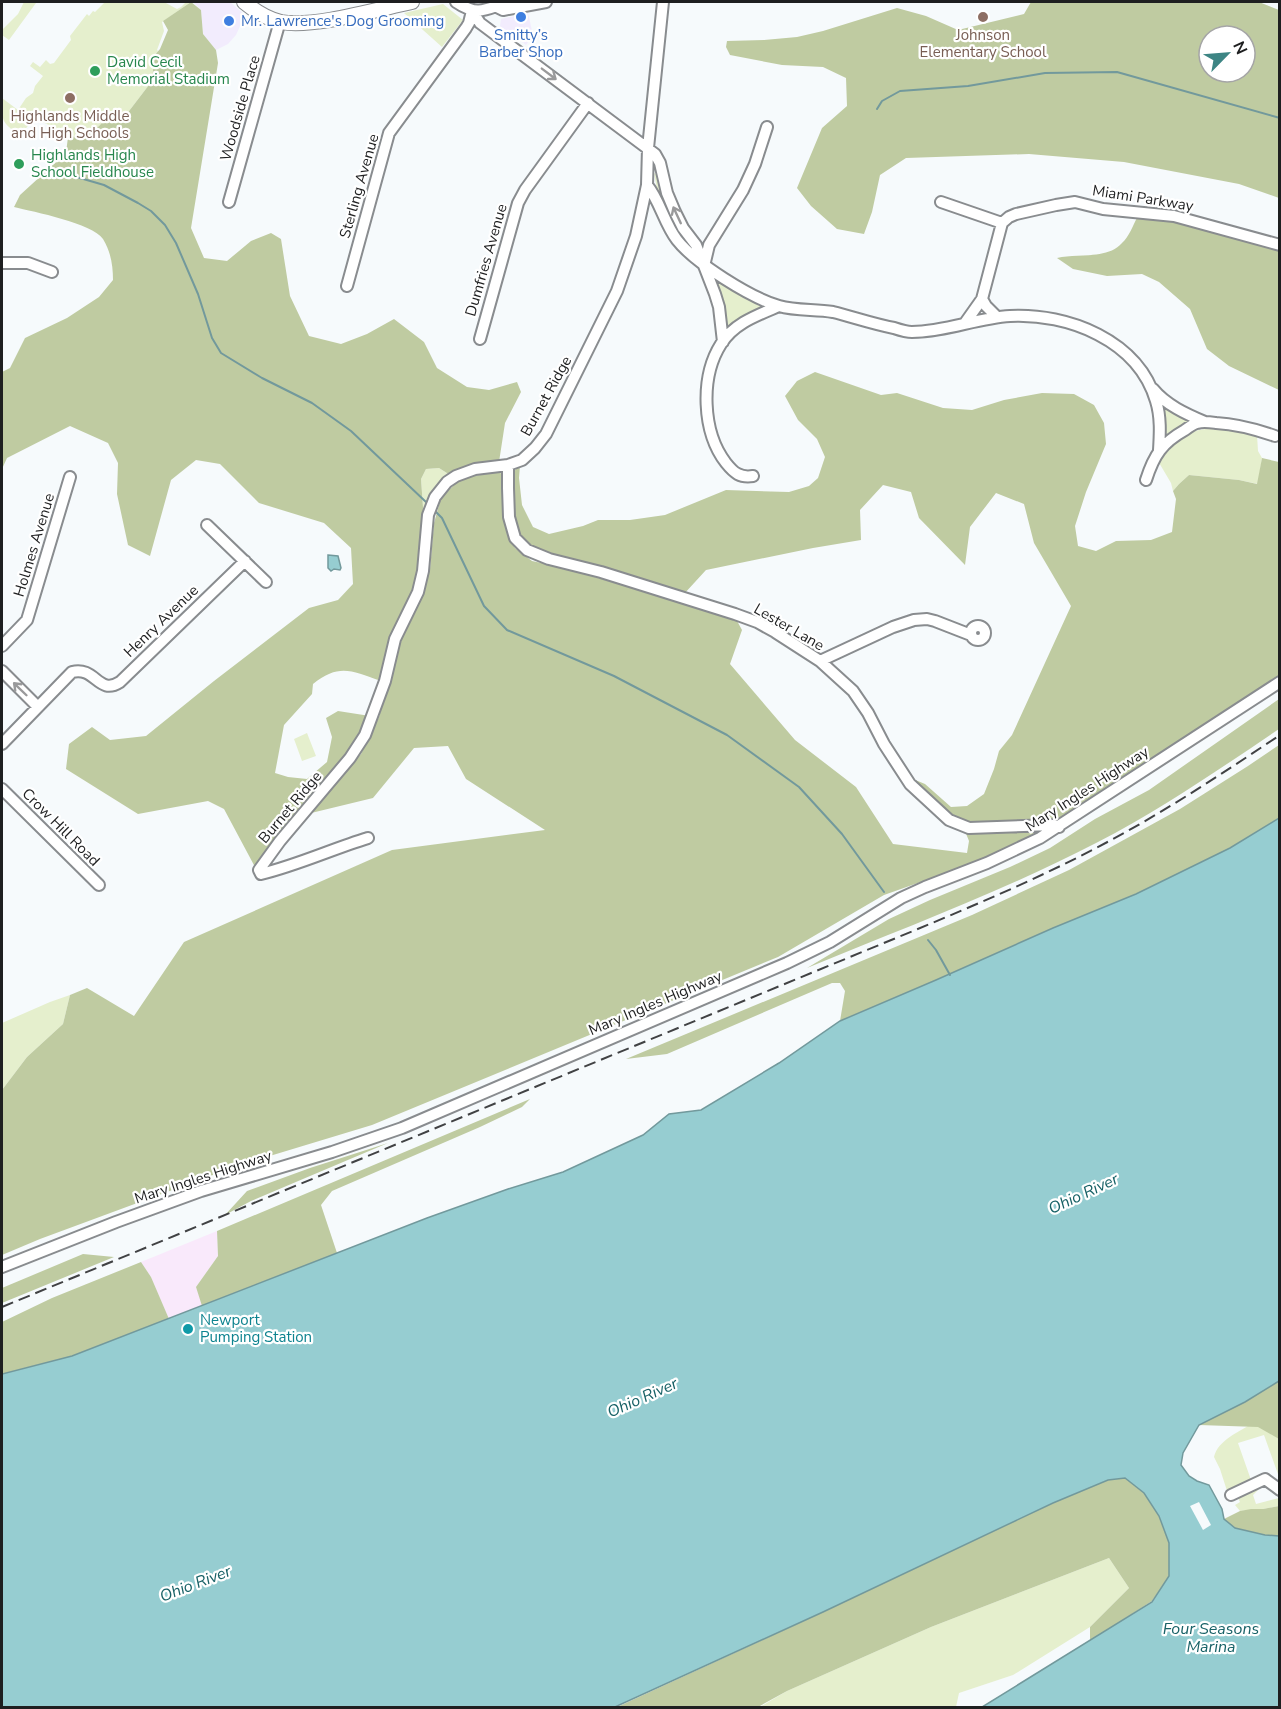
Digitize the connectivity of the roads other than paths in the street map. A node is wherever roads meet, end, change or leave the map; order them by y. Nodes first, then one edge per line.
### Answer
1 (244, 2) edge
2 (412, 2) edge
3 (456, 2) edge
4 (508, 2) edge
5 (546, 2) edge
6 (663, 2) edge
7 (497, 7) junction
8 (472, 11) junction
9 (280, 21) junction
10 (588, 103) junction
11 (767, 127) dead end
12 (648, 148) junction
13 (647, 185) junction
14 (229, 202) dead end
15 (941, 202) dead end
16 (1002, 223) junction
17 (1280, 245) edge
18 (2, 263) edge
19 (704, 266) junction
20 (52, 272) dead end
21 (347, 286) dead end
22 (982, 299) junction
23 (779, 306) junction
24 (997, 317) junction
25 (965, 323) junction
26 (480, 339) dead end
27 (723, 342) junction
28 (1149, 385) junction
29 (1205, 422) junction
30 (1275, 436) dead end
31 (1159, 450) junction
32 (508, 465) junction
33 (753, 476) dead end
34 (70, 477) dead end
35 (1146, 480) dead end
36 (207, 525) dead end
37 (245, 561) junction
38 (266, 582) dead end
39 (971, 635) dead end
40 (2, 646) edge
41 (820, 662) junction
42 (2, 671) edge
43 (1280, 682) edge
44 (38, 706) junction
45 (2, 744) edge
46 (2, 789) edge
47 (1059, 827) junction
48 (368, 838) dead end
49 (99, 885) dead end
50 (2, 1267) edge
51 (1280, 1490) edge
52 (1231, 1495) dead end

1 - 9 main road
2 - 9 main road
3 - 8 street
4 - 7 street
5 - 7 street
6 - 12 street, Burnet Ridge
7 - 8 street
8 -> 10 street
8 - 21 street, Sterling Avenue
9 - 14 street, Woodside Place
10 - 12 street
10 - 26 street, Dumfries Avenue
11 - 19 street
12 - 13 street, Burnet Ridge
19 -> 12 street
13 - 19 street
13 - 32 street, Burnet Ridge
15 - 16 street
16 - 17 street, Miami Parkway
16 - 22 street
18 - 20 street
19 - 23 street
19 - 27 street
22 - 24 street
22 - 25 street
23 - 25 street
23 - 27 street
24 - 25 street
24 - 28 street
27 - 33 street
28 - 29 street
28 - 31 street
29 - 30 street
29 - 31 street
31 - 35 street
32 - 41 street, Lester Lane
32 - 48 street, Burnet Ridge
34 - 40 street, Holmes Avenue
36 - 37 street
37 - 38 street
37 - 44 street, Henry Avenue
39 - 41 street
41 - 47 street, Lester Lane
44 -> 42 street
43 - 47 street, Mary Ingles Highway
44 - 45 street
46 - 49 street, Crow Hill Road
47 - 50 street, Mary Ingles Highway
51 - 52 street

